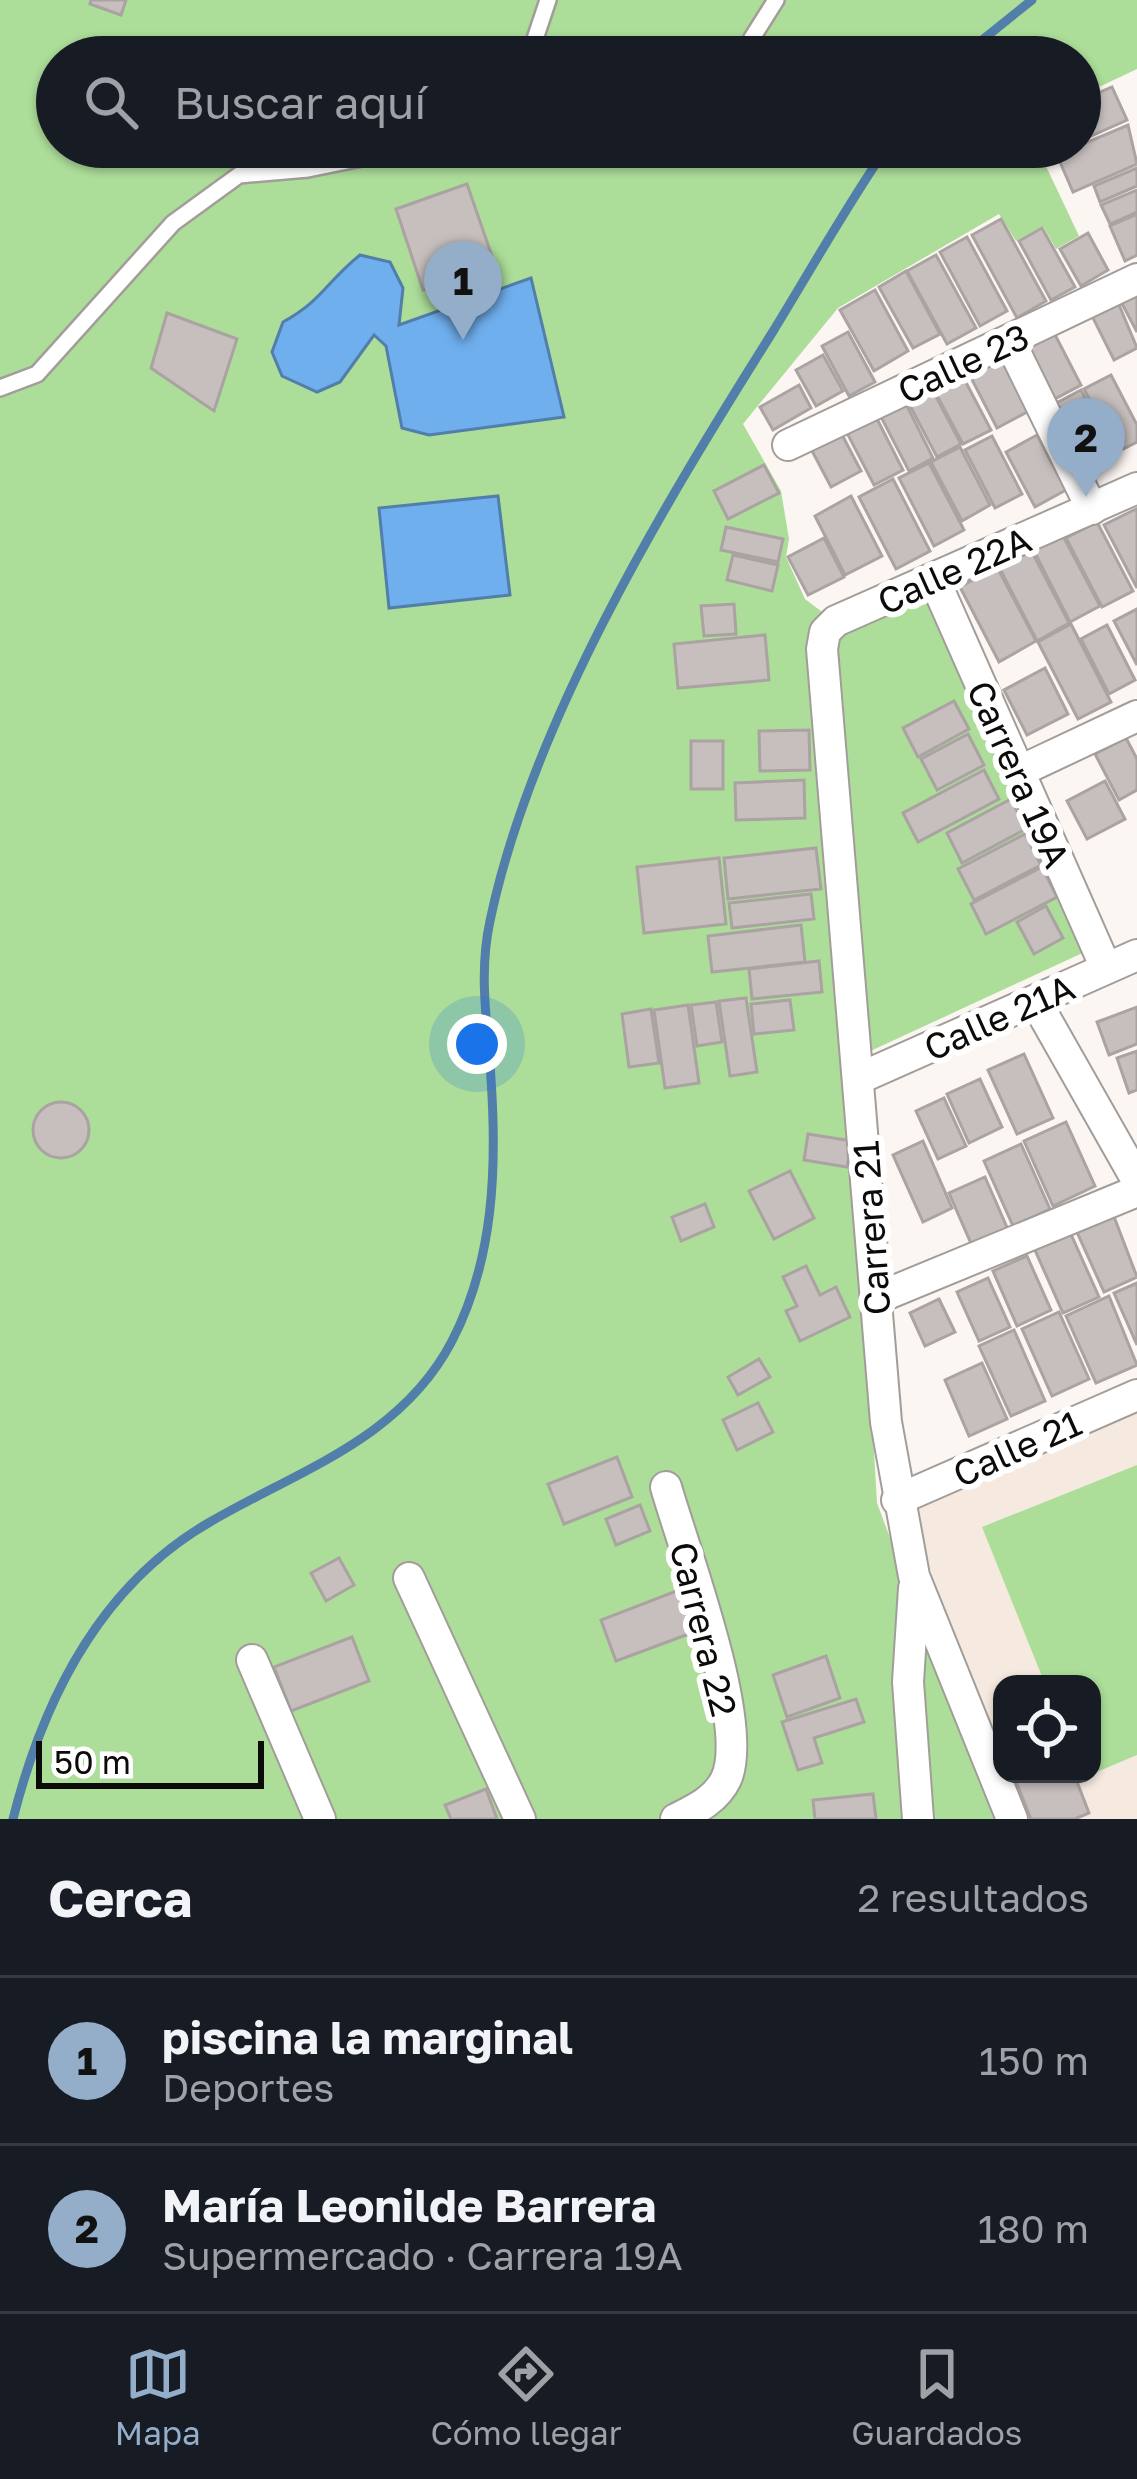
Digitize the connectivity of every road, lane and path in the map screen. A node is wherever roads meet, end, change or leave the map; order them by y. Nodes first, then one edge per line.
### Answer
1 (548, 0) edge
2 (776, 0) edge
3 (536, 36) edge
4 (753, 36) edge
5 (303, 168) edge
6 (1137, 279) edge
7 (1010, 342) junction
8 (0, 388) edge
9 (788, 445) dead end
10 (1137, 488) edge
11 (1092, 509) junction
12 (934, 579) junction
13 (836, 621) joint
14 (1137, 716) edge
15 (1018, 772) junction
16 (1137, 955) edge
17 (1106, 968) junction
18 (1036, 1002) junction
19 (860, 1078) junction
20 (1137, 1180) edge
21 (1137, 1191) edge
22 (875, 1299) junction
23 (1137, 1395) edge
24 (666, 1487) dead end
25 (897, 1500) junction
26 (914, 1576) junction
27 (409, 1578) dead end
28 (252, 1660) dead end
29 (320, 1819) edge
30 (520, 1819) edge
31 (676, 1819) edge
32 (918, 1819) edge
33 (1012, 1819) edge

1 - 3 lane
2 - 4 lane
5 - 8 lane
6 - 7 street, Calle 23
7 - 9 street, Calle 23
7 - 11 street
10 - 11 street, Calle 22A
11 - 12 street, Calle 22A
12 - 13 street, Calle 22A
12 - 15 street, Carrera 19A
13 - 19 street, Carrera 21
14 - 15 street
15 - 17 street, Carrera 19A
16 - 17 street, Calle 21A
17 - 18 street, Calle 21A
18 - 19 street, Calle 21A
18 - 20 street
19 - 22 street, Carrera 21
21 - 22 street
22 - 25 street, Carrera 21
23 - 25 street, Calle 21
24 - 31 street, Carrera 22
25 - 26 street, Carrera 21
26 - 32 street
26 - 33 street, Carrera 21
27 - 30 street
28 - 29 street

